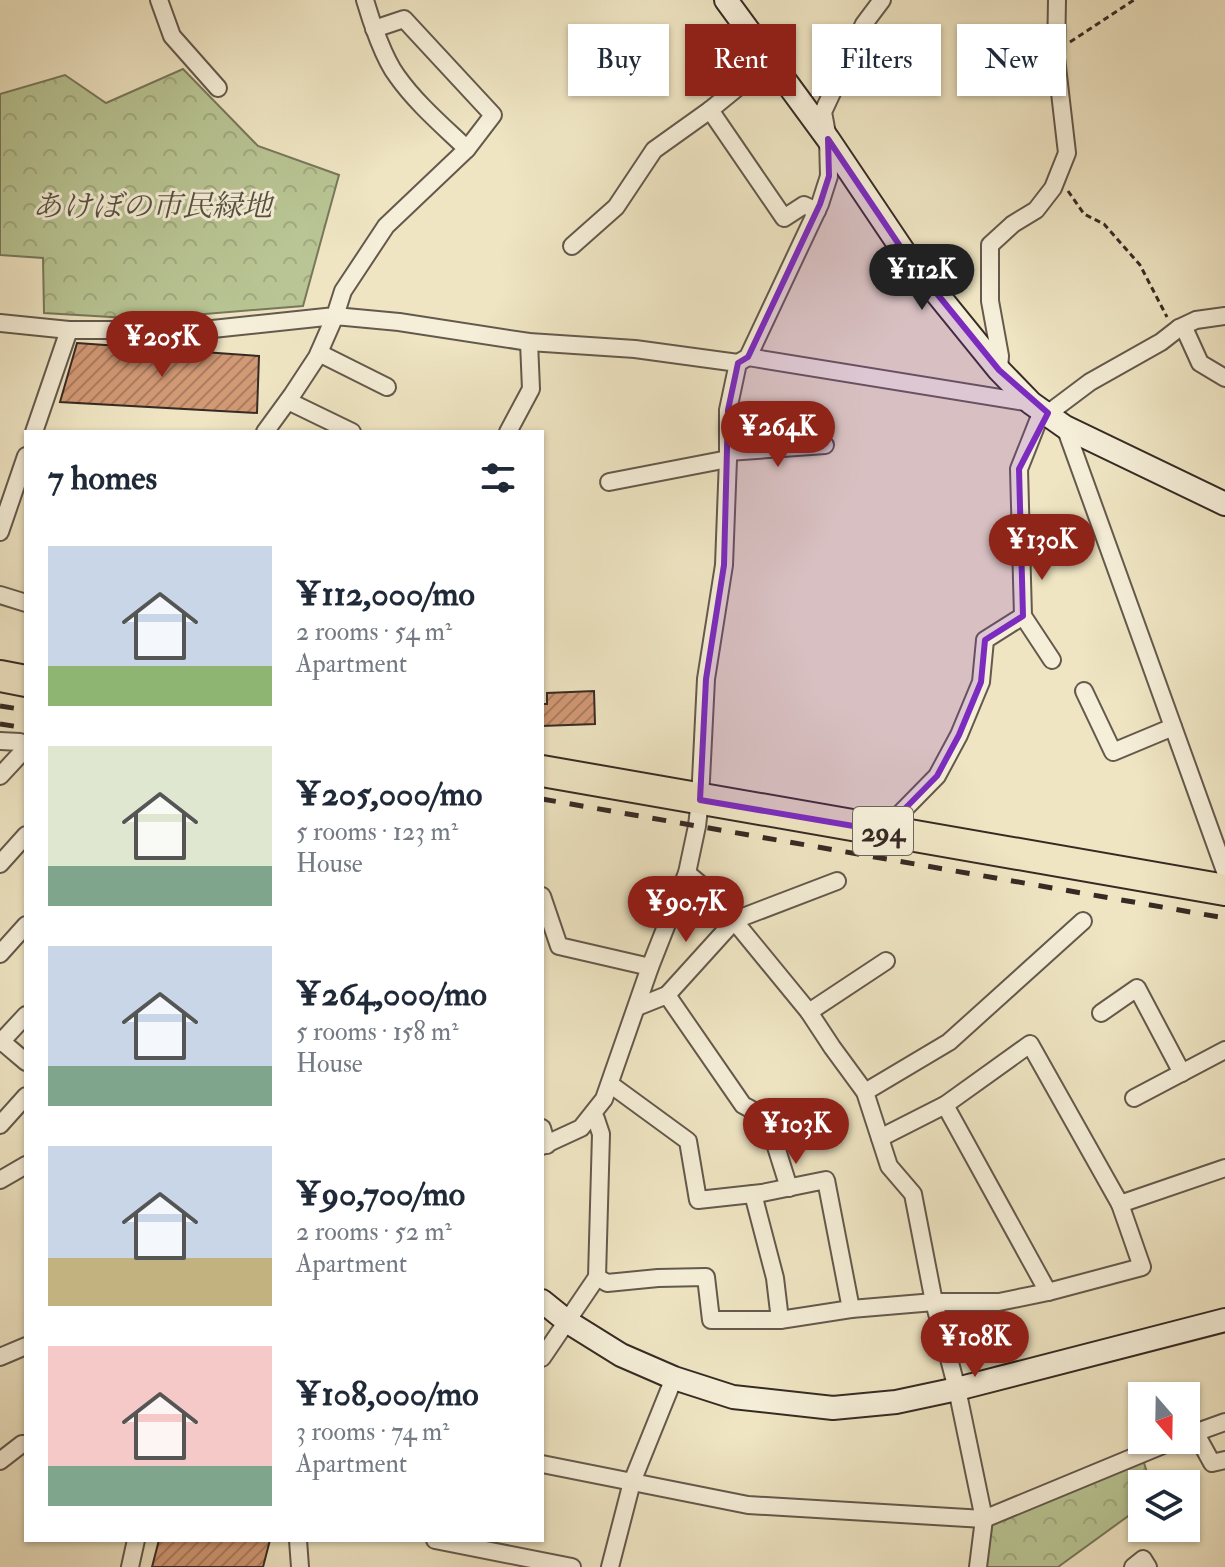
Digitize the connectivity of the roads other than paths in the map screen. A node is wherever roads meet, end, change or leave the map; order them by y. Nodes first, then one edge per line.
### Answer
1 (159, 0) edge
2 (365, 0) edge
3 (726, 0) edge
4 (882, 0) edge
5 (1057, 0) edge
6 (743, 24) edge
7 (374, 29) junction
8 (218, 88) dead end
9 (727, 96) edge
10 (796, 96) edge
11 (710, 110) junction
12 (828, 139) junction
13 (467, 149) junction
14 (817, 211) junction
15 (572, 246) dead end
16 (335, 316) junction
17 (1225, 316) edge
18 (0, 323) edge
19 (1179, 328) junction
20 (69, 330) junction
21 (529, 342) junction
22 (319, 353) junction
23 (743, 360) junction
24 (999, 370) junction
25 (1225, 378) edge
26 (387, 387) dead end
27 (288, 401) junction
28 (1048, 414) junction
29 (35, 430) edge
30 (266, 430) edge
31 (348, 430) edge
32 (509, 430) edge
33 (825, 445) dead end
34 (728, 456) junction
35 (24, 462) edge
36 (609, 482) dead end
37 (1225, 504) edge
38 (0, 532) edge
39 (0, 595) edge
40 (24, 602) edge
41 (1023, 616) junction
42 (1052, 660) dead end
43 (0, 676) edge
44 (24, 681) edge
45 (1084, 691) dead end
46 (1173, 727) junction
47 (0, 741) edge
48 (24, 746) edge
49 (24, 750) edge
50 (544, 771) edge
51 (0, 776) edge
52 (700, 800) junction
53 (883, 831) junction
54 (24, 837) edge
55 (0, 864) edge
56 (1225, 871) edge
57 (687, 873) junction
58 (837, 881) dead end
59 (1225, 890) edge
60 (544, 902) edge
61 (735, 920) junction
62 (1083, 921) dead end
63 (24, 927) edge
64 (0, 954) edge
65 (886, 961) dead end
66 (650, 967) junction
67 (667, 995) junction
68 (637, 1007) junction
69 (809, 1012) junction
70 (1101, 1013) dead end
71 (24, 1017) edge
72 (1, 1042) edge
73 (1225, 1050) edge
74 (24, 1060) edge
75 (1182, 1073) junction
76 (610, 1084) junction
77 (865, 1092) junction
78 (24, 1098) edge
79 (1134, 1098) dead end
80 (945, 1105) junction
81 (592, 1115) junction
82 (0, 1125) edge
83 (880, 1138) junction
84 (544, 1140) edge
85 (24, 1166) edge
86 (1225, 1168) edge
87 (0, 1180) edge
88 (789, 1188) junction
89 (753, 1194) junction
90 (1120, 1204) junction
91 (597, 1277) junction
92 (1048, 1292) junction
93 (934, 1302) junction
94 (544, 1303) edge
95 (851, 1309) junction
96 (780, 1320) junction
97 (1225, 1320) edge
98 (568, 1322) junction
99 (24, 1347) edge
100 (544, 1355) edge
101 (0, 1357) edge
102 (674, 1378) junction
103 (957, 1389) junction
104 (1225, 1422) edge
105 (1200, 1431) edge
106 (24, 1444) edge
107 (1200, 1447) edge
108 (1141, 1454) edge
109 (1225, 1460) edge
110 (0, 1461) edge
111 (544, 1464) edge
112 (632, 1482) junction
113 (984, 1519) junction
114 (136, 1542) edge
115 (298, 1542) edge
116 (445, 1542) edge
117 (130, 1567) edge
118 (300, 1567) edge
119 (572, 1567) edge
120 (610, 1567) edge
121 (978, 1567) edge
122 (1133, 1567) edge
123 (1148, 1567) edge

1 - 8 street
2 - 7 street
3 - 6 street
4 - 12 street
5 - 24 street
7 - 13 street
7 - 13 street
9 - 11 street
10 - 12 street
11 - 14 street
11 - 15 street
12 - 14 street
12 - 24 street
13 - 16 street
14 - 23 street
16 - 20 street
16 - 21 street
16 - 22 street
17 - 19 street
18 - 20 street
19 - 25 street
19 - 28 street
20 - 29 street
21 - 23 street
21 - 32 street
22 - 26 street
22 - 27 street
23 - 28 street
23 - 34 street
24 - 28 street
27 - 30 street
27 - 31 street
28 - 37 street
28 - 41 street
28 - 46 street
33 - 34 street
34 - 36 street
34 - 52 street
35 - 38 street
39 - 40 street
41 - 42 street
41 - 53 street
43 - 44 highway
45 - 46 street
46 - 56 street
47 - 48 street
49 - 51 street
50 - 52 highway, 294
52 - 53 highway, 294
52 - 57 street
53 - 59 highway, 294
54 - 55 street
57 - 61 street
57 - 66 street
58 - 61 street
60 - 66 street
61 - 67 street
61 - 69 street
62 - 77 street
63 - 64 street
65 - 69 street
66 - 68 street
67 - 68 street
67 - 88 street
68 - 76 street
69 - 77 street
70 - 75 street
71 - 72 street
72 - 74 street
73 - 75 street
75 - 79 street
76 - 81 street
76 - 89 street
77 - 83 street
78 - 82 street
80 - 83 street
80 - 90 street
80 - 92 street
81 - 84 street
81 - 91 street
83 - 93 street
85 - 87 street
86 - 90 street
88 - 89 street
88 - 95 street
89 - 96 street
90 - 92 street
91 - 96 street
91 - 98 street
92 - 93 street
93 - 95 street
93 - 103 street
94 - 98 street
95 - 96 street
97 - 103 street
98 - 100 street
98 - 102 street
99 - 101 street
102 - 103 street
102 - 112 street
103 - 113 street
104 - 105 street
106 - 110 street
107 - 109 street
108 - 113 street
111 - 112 street
112 - 113 street
112 - 120 street
113 - 121 street
114 - 117 street
115 - 118 street
116 - 119 street
122 - 123 street

